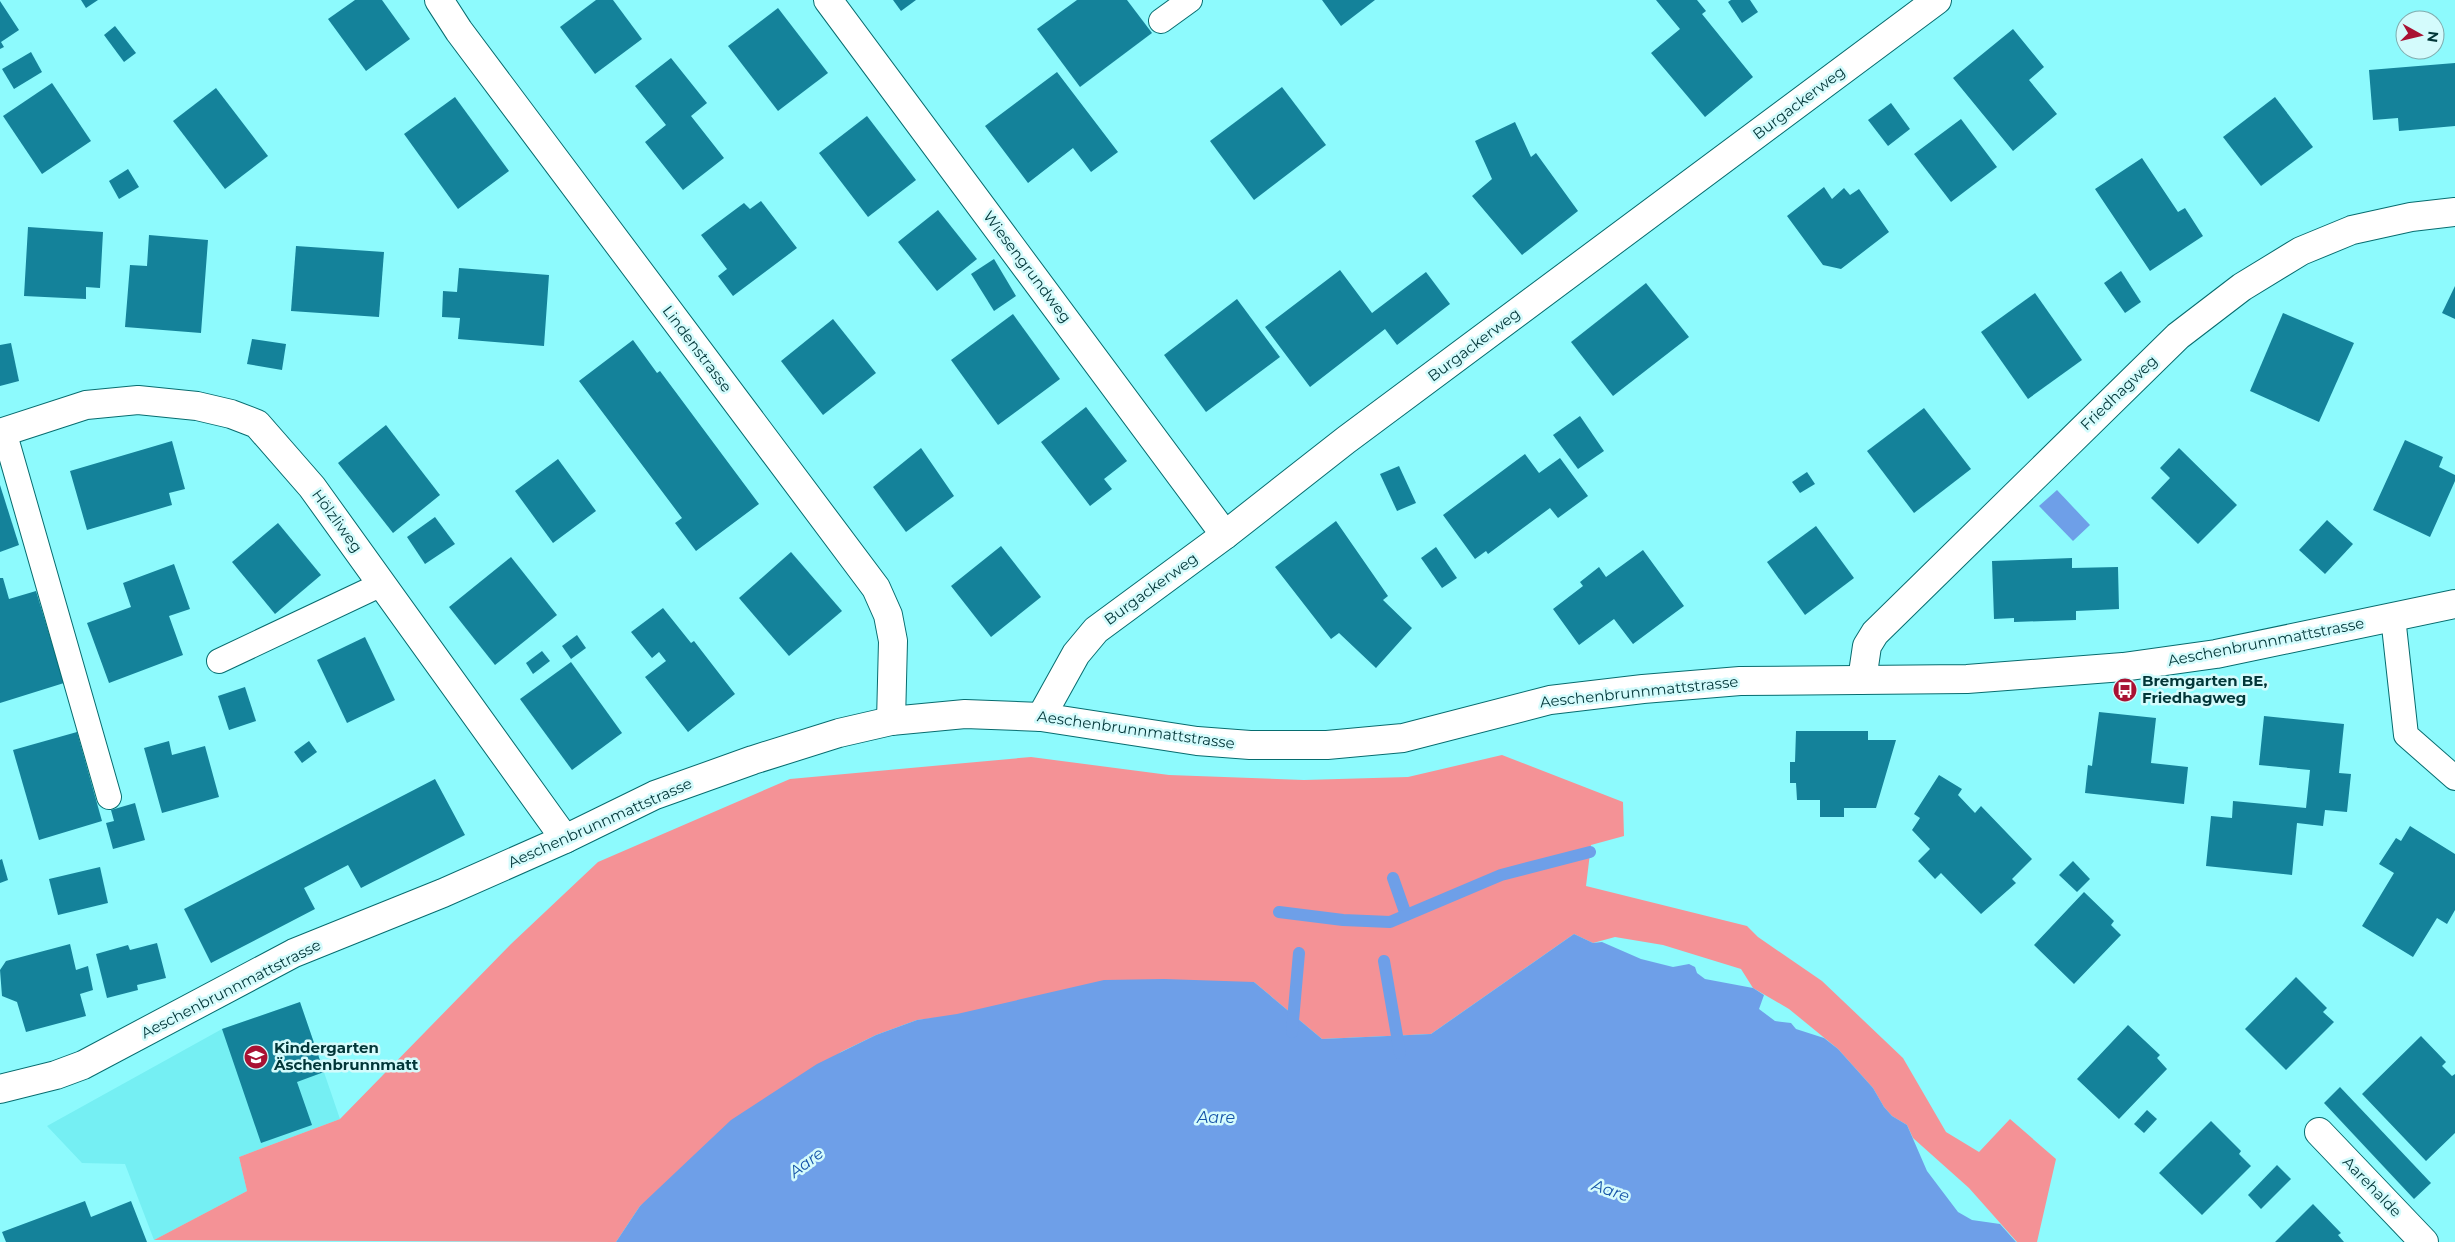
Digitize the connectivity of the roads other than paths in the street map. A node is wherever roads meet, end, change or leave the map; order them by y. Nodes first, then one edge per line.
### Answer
1 (439, 0) edge
2 (828, 0) edge
3 (1190, 0) edge
4 (1937, 0) edge
5 (1160, 21) dead end
6 (2455, 212) edge
7 (2, 432) edge
8 (1225, 535) junction
9 (382, 584) junction
10 (2455, 604) edge
11 (2393, 617) junction
12 (220, 661) dead end
13 (1862, 680) junction
14 (1041, 716) junction
15 (891, 721) junction
16 (2455, 778) edge
17 (109, 797) dead end
18 (565, 839) junction
19 (0, 1088) edge
20 (2319, 1132) dead end
21 (2424, 1242) edge

1 - 15 street, Lindenstrasse
2 - 8 street, Wiesengrundweg
3 - 5 lane
4 - 8 street, Burgackerweg
6 - 13 street, Friedhagweg
7 - 9 street, Hölzliweg
7 - 17 lane
8 - 14 street, Burgackerweg
9 - 12 lane
9 - 18 street, Hölzliweg
10 - 11 street, Aeschenbrunnmattstrasse
11 - 13 street, Aeschenbrunnmattstrasse
11 - 16 lane
13 - 14 street, Aeschenbrunnmattstrasse
14 - 15 street, Aeschenbrunnmattstrasse
15 - 18 street, Aeschenbrunnmattstrasse
18 - 19 street, Aeschenbrunnmattstrasse
20 - 21 street, Aarehalde

